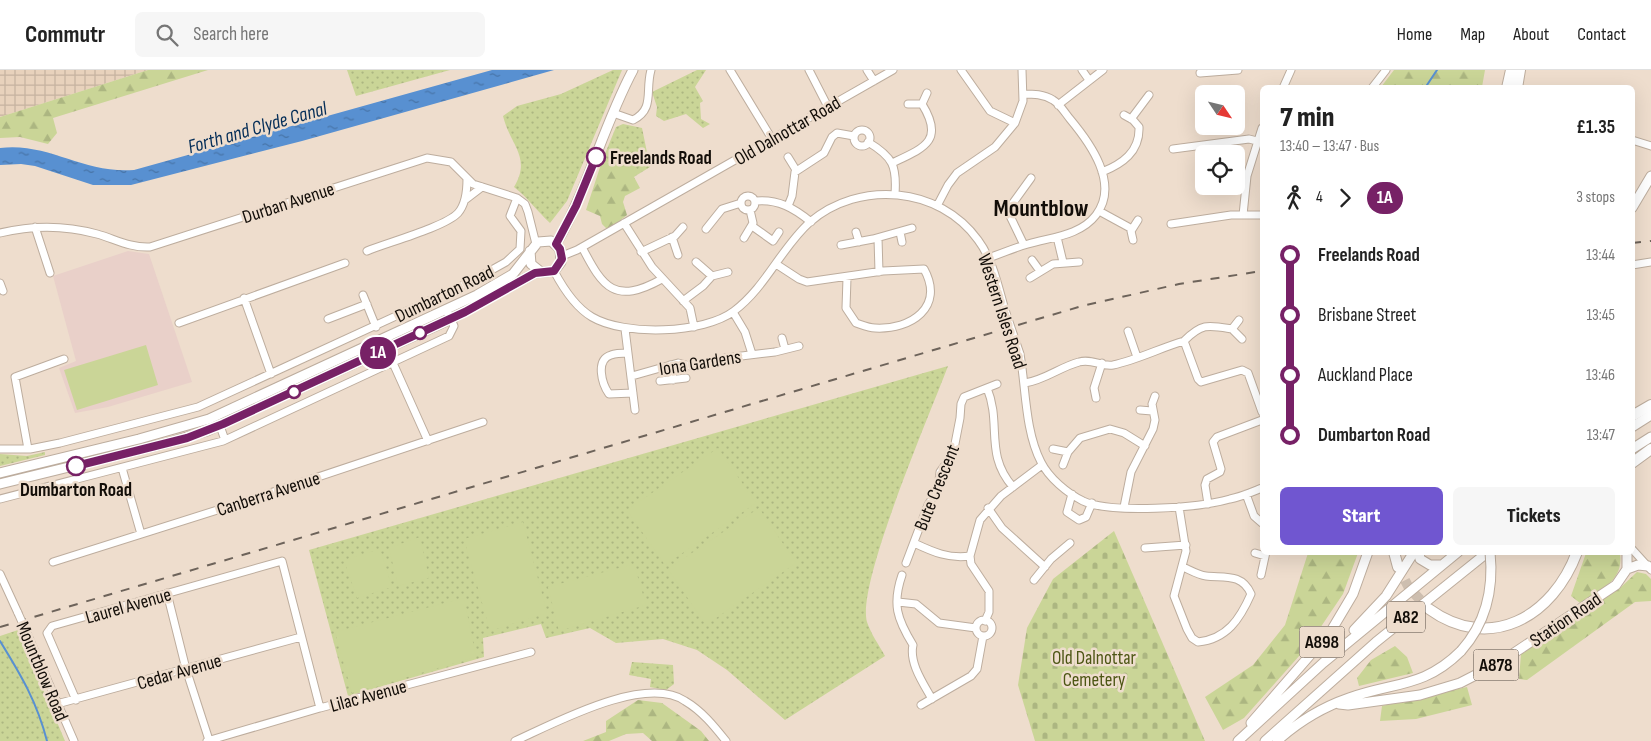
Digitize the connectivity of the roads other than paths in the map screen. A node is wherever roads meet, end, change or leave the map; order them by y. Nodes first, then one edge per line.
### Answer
1 (633, 70) edge
2 (652, 70) edge
3 (809, 70) edge
4 (867, 70) edge
5 (893, 70) edge
6 (961, 70) edge
7 (1022, 70) edge
8 (1082, 70) edge
9 (1103, 70) edge
10 (1238, 70) edge
11 (1291, 70) edge
12 (1386, 70) edge
13 (1511, 70) edge
14 (1520, 70) edge
15 (733, 71) edge
16 (1200, 72) dead end
17 (1089, 80) junction
18 (874, 81) junction
19 (1284, 85) edge
20 (1374, 85) edge
21 (1508, 85) edge
22 (1518, 85) edge
23 (927, 93) dead end
24 (1023, 94) junction
25 (1149, 95) dead end
26 (908, 104) dead end
27 (922, 104) junction
28 (1058, 105) junction
29 (828, 107) junction
30 (613, 113) junction
31 (1124, 115) dead end
32 (1131, 119) junction
33 (1015, 123) junction
34 (1260, 133) edge
35 (854, 136) junction
36 (772, 139) junction
37 (1257, 141) junction
38 (1635, 141) edge
39 (868, 142) junction
40 (1651, 146) edge
41 (1173, 149) dead end
42 (788, 158) dead end
43 (892, 163) junction
44 (796, 170) junction
45 (1102, 172) junction
46 (1651, 176) edge
47 (1031, 178) dead end
48 (467, 180) junction
49 (482, 187) junction
50 (895, 194) junction
51 (517, 198) junction
52 (465, 200) junction
53 (756, 201) junction
54 (741, 203) junction
55 (1635, 203) edge
56 (788, 206) junction
57 (937, 206) junction
58 (750, 210) junction
59 (1099, 211) junction
60 (1243, 215) junction
61 (1260, 215) edge
62 (1138, 220) dead end
63 (811, 222) junction
64 (624, 223) junction
65 (1171, 224) dead end
66 (752, 226) junction
67 (34, 227) junction
68 (683, 227) dead end
69 (912, 228) dead end
70 (1132, 229) junction
71 (706, 230) dead end
72 (779, 232) dead end
73 (856, 232) dead end
74 (900, 232) junction
75 (0, 233) edge
76 (672, 237) junction
77 (1057, 237) junction
78 (744, 238) dead end
79 (878, 238) junction
80 (1133, 240) dead end
81 (859, 242) junction
82 (902, 242) dead end
83 (556, 244) junction
84 (841, 245) dead end
85 (1024, 245) junction
86 (533, 247) junction
87 (579, 248) junction
88 (367, 251) dead end
89 (641, 252) junction
90 (678, 255) dead end
91 (562, 256) junction
92 (988, 258) junction
93 (1032, 260) dead end
94 (696, 262) dead end
95 (1064, 262) junction
96 (1079, 262) dead end
97 (1651, 262) edge
98 (345, 263) dead end
99 (776, 264) junction
100 (1635, 265) edge
101 (554, 271) junction
102 (1040, 271) junction
103 (541, 272) junction
104 (728, 272) dead end
105 (879, 272) junction
106 (50, 273) dead end
107 (712, 276) junction
108 (847, 278) junction
109 (1030, 278) dead end
110 (662, 279) junction
111 (0, 283) edge
112 (3, 291) dead end
113 (363, 295) dead end
114 (244, 298) junction
115 (683, 300) junction
116 (367, 304) junction
117 (446, 309) junction
118 (733, 312) junction
119 (328, 319) dead end
120 (451, 319) junction
121 (1239, 320) dead end
122 (179, 323) dead end
123 (376, 327) junction
124 (694, 327) junction
125 (625, 328) junction
126 (1232, 329) junction
127 (1128, 331) dead end
128 (782, 338) dead end
129 (1242, 339) dead end
130 (1184, 341) junction
131 (799, 346) dead end
132 (785, 349) junction
133 (628, 353) junction
134 (752, 354) junction
135 (1138, 357) junction
136 (64, 359) dead end
137 (393, 363) junction
138 (1102, 364) junction
139 (670, 365) junction
140 (271, 374) junction
141 (632, 376) junction
142 (686, 378) dead end
143 (673, 380) junction
144 (660, 381) dead end
145 (996, 384) dead end
146 (1025, 384) junction
147 (987, 388) junction
148 (633, 393) junction
149 (1155, 396) dead end
150 (1096, 398) dead end
151 (1651, 405) edge
152 (1260, 406) edge
153 (635, 410) dead end
154 (1140, 410) dead end
155 (1152, 411) junction
156 (1635, 414) edge
157 (1651, 415) edge
158 (1260, 421) edge
159 (483, 422) dead end
160 (1635, 425) edge
161 (220, 426) junction
162 (1651, 437) edge
163 (225, 440) junction
164 (428, 441) junction
165 (1145, 446) junction
166 (1635, 447) edge
167 (0, 449) edge
168 (28, 449) junction
169 (1053, 449) dead end
170 (1651, 449) edge
171 (1068, 452) junction
172 (1635, 461) edge
173 (1042, 464) junction
174 (1063, 466) dead end
175 (122, 468) junction
176 (0, 473) edge
177 (0, 484) edge
178 (1012, 487) junction
179 (1260, 489) edge
180 (1072, 494) junction
181 (1246, 494) junction
182 (0, 499) edge
183 (1092, 503) junction
184 (1208, 504) junction
185 (1124, 507) junction
186 (1179, 507) junction
187 (988, 508) junction
188 (1260, 522) edge
189 (142, 534) junction
190 (914, 542) junction
191 (1070, 543) dead end
192 (1186, 545) junction
193 (1145, 548) dead end
194 (1635, 552) edge
195 (1255, 553) dead end
196 (1260, 553) edge
197 (1266, 555) edge
198 (1367, 555) edge
199 (1395, 555) edge
200 (1412, 555) edge
201 (1419, 555) edge
202 (1454, 555) edge
203 (1485, 555) edge
204 (1489, 555) edge
205 (1576, 555) edge
206 (1627, 555) edge
207 (970, 556) junction
208 (53, 562) dead end
209 (906, 563) dead end
210 (1442, 565) junction
211 (1045, 567) junction
212 (1184, 567) junction
213 (1398, 567) tunnel mouth
214 (1649, 568) edge
215 (1627, 569) junction
216 (0, 574) edge
217 (902, 575) dead end
218 (1261, 575) dead end
219 (1034, 580) dead end
220 (167, 593) junction
221 (898, 602) junction
222 (1429, 609) tunnel mouth
223 (985, 620) junction
224 (976, 628) junction
225 (983, 636) junction
226 (301, 637) junction
227 (530, 652) dead end
228 (1322, 663) junction
229 (186, 669) junction
230 (932, 698) junction
231 (76, 700) junction
232 (56, 704) junction
233 (1339, 704) junction
234 (921, 705) dead end
235 (320, 708) junction
236 (1242, 738) edge
237 (74, 741) edge
238 (208, 741) edge
239 (515, 741) edge
240 (726, 741) edge
241 (1264, 741) edge
242 (1278, 741) edge

1 - 30 main road
2 - 30 street
3 - 29 street
4 - 18 street
5 - 18 street, Old Dalnottar Road
6 - 33 street
7 - 24 street
8 - 17 street
9 - 17 street
10 - 16 street
11 - 19 street
12 - 20 street
13 - 21 highway
14 - 22 highway
15 - 36 street
17 - 28 street
18 - 29 street, Old Dalnottar Road
23 - 27 street
24 - 28 street
24 - 33 street
25 - 32 street
26 - 27 street
27 - 43 street
28 - 45 street
29 - 36 street, Old Dalnottar Road
30 - 83 main road
31 - 32 street
32 - 45 street
33 - 57 street
34 - 37 street
35 - 39 street
35 - 39 street
35 - 44 street
36 - 64 street, Old Dalnottar Road
37 - 41 street
37 - 60 street
38 - 40 street
39 - 43 street
42 - 44 street
43 - 50 street
44 - 56 street
45 - 59 street
46 - 55 main road
47 - 85 street
48 - 49 street, Durban Avenue
48 - 52 street
48 - 67 street, Durban Avenue
49 - 51 street, Durban Avenue
49 - 52 street
50 - 57 street, Western Isles Road
50 - 63 street, Western Isles Road
51 - 86 street
51 - 123 street, Dumbarton Road
52 - 88 street
53 - 54 street
53 - 56 street
53 - 58 street
54 - 58 street
54 - 71 street
56 - 63 street
57 - 92 street, Western Isles Road
58 - 66 street
59 - 70 street
59 - 77 street
60 - 61 street
60 - 65 street
62 - 70 street
63 - 99 street, Western Isles Road
64 - 87 street, Old Dalnottar Road
64 - 89 street
66 - 72 street
66 - 78 street
67 - 75 street, Durban Avenue
67 - 106 street
68 - 76 street
69 - 74 street
70 - 80 street
73 - 81 street
74 - 79 street
74 - 82 street
76 - 89 street
76 - 90 street
77 - 85 street
77 - 95 street
79 - 81 street
79 - 105 street
81 - 84 street
83 - 86 main road
83 - 91 main road
85 - 92 street
86 - 103 main road
86 - 117 main road, Dumbarton Road
87 - 91 street, Old Dalnottar Road
87 - 110 street
89 - 110 street
91 - 101 main road
92 - 146 street, Western Isles Road, bridge
93 - 102 street
94 - 107 street
95 - 96 street
95 - 102 street
97 - 100 street
98 - 114 street
99 - 108 street
99 - 118 street, Western Isles Road
101 - 103 main road, Dumbarton Road
101 - 125 street, Western Isles Road
102 - 109 street
103 - 120 main road, Dumbarton Road
104 - 107 street
105 - 108 street
105 - 108 street
107 - 115 street
110 - 115 street
111 - 112 street
113 - 116 street
114 - 122 street
114 - 140 street
115 - 124 street
116 - 119 street
116 - 123 street
117 - 120 street, Dumbarton Road
117 - 176 main road, Dumbarton Road
118 - 124 street, Western Isles Road
118 - 134 street
120 - 137 street, Dumbarton Road
120 - 161 main road, Dumbarton Road
121 - 126 street
123 - 140 street, Dumbarton Road
124 - 125 street, Western Isles Road
125 - 133 street
126 - 129 street
126 - 130 street
127 - 135 street
128 - 132 street
130 - 135 street
130 - 152 street
131 - 132 street, Iona Gardens
132 - 134 street, Iona Gardens
133 - 141 street
133 - 148 street
134 - 139 street, Iona Gardens
135 - 138 street
136 - 168 street
137 - 163 street, Dumbarton Road
137 - 164 street
138 - 146 street
138 - 150 street
139 - 141 street, Iona Gardens
139 - 143 street
140 - 168 street, Dumbarton Road
141 - 148 street
142 - 143 street
143 - 144 street
145 - 147 street, Bute Crescent
146 - 173 street, Western Isles Road
147 - 178 street
147 - 190 street, Bute Crescent
148 - 153 street
149 - 155 street
151 - 156 highway
154 - 155 street
155 - 165 street
157 - 160 main road
158 - 184 street
159 - 164 street, Canberra Avenue
161 - 163 street
161 - 177 main road, Dumbarton Road
162 - 166 main road
163 - 175 street, Dumbarton Road
164 - 189 street, Canberra Avenue
165 - 171 street
165 - 185 street
167 - 168 street, Dumbarton Road
169 - 171 street
170 - 172 highway
171 - 174 street
173 - 178 street
173 - 180 street, Western Isles Road
175 - 182 street, Dumbarton Road
175 - 189 street
178 - 187 street
179 - 181 street, Western Isles Road
180 - 183 street, Western Isles Road
180 - 183 street
181 - 184 street, Western Isles Road
181 - 188 street
183 - 185 street, Western Isles Road
184 - 186 street, Western Isles Road
185 - 186 street, Western Isles Road
186 - 192 street
187 - 207 street
187 - 211 street
189 - 208 street, Canberra Avenue
190 - 207 street, Bute Crescent
190 - 209 street, Bute Crescent
191 - 211 street
192 - 193 street
192 - 212 street
194 - 214 street
195 - 196 street
197 - 218 street
198 - 236 main road, A898
199 - 213 highway
200 - 228 main road
201 - 210 main road
202 - 210 main road, A82
203 - 241 main road, A82
204 - 233 main road, bridge
205 - 222 highway
206 - 215 main road
207 - 223 street
210 - 228 main road, A82
211 - 219 street
212 - 212 street
214 - 215 main road
215 - 233 main road, Station Road / A878
216 - 232 street, Mountblow Road, bridge
217 - 221 street
220 - 226 street, Laurel Avenue
220 - 229 street
220 - 231 street, Laurel Avenue
221 - 224 street
221 - 230 street
223 - 224 street
223 - 225 street
224 - 225 street
225 - 230 street
226 - 229 street, Cedar Avenue
226 - 235 street
227 - 235 street, Lilac Avenue
228 - 236 main road, A82
229 - 231 street, Cedar Avenue
229 - 238 street
230 - 234 street
231 - 232 street, Cedar Avenue
232 - 237 street, Mountblow Road
233 - 242 main road
235 - 238 street, Lilac Avenue
239 - 240 street

